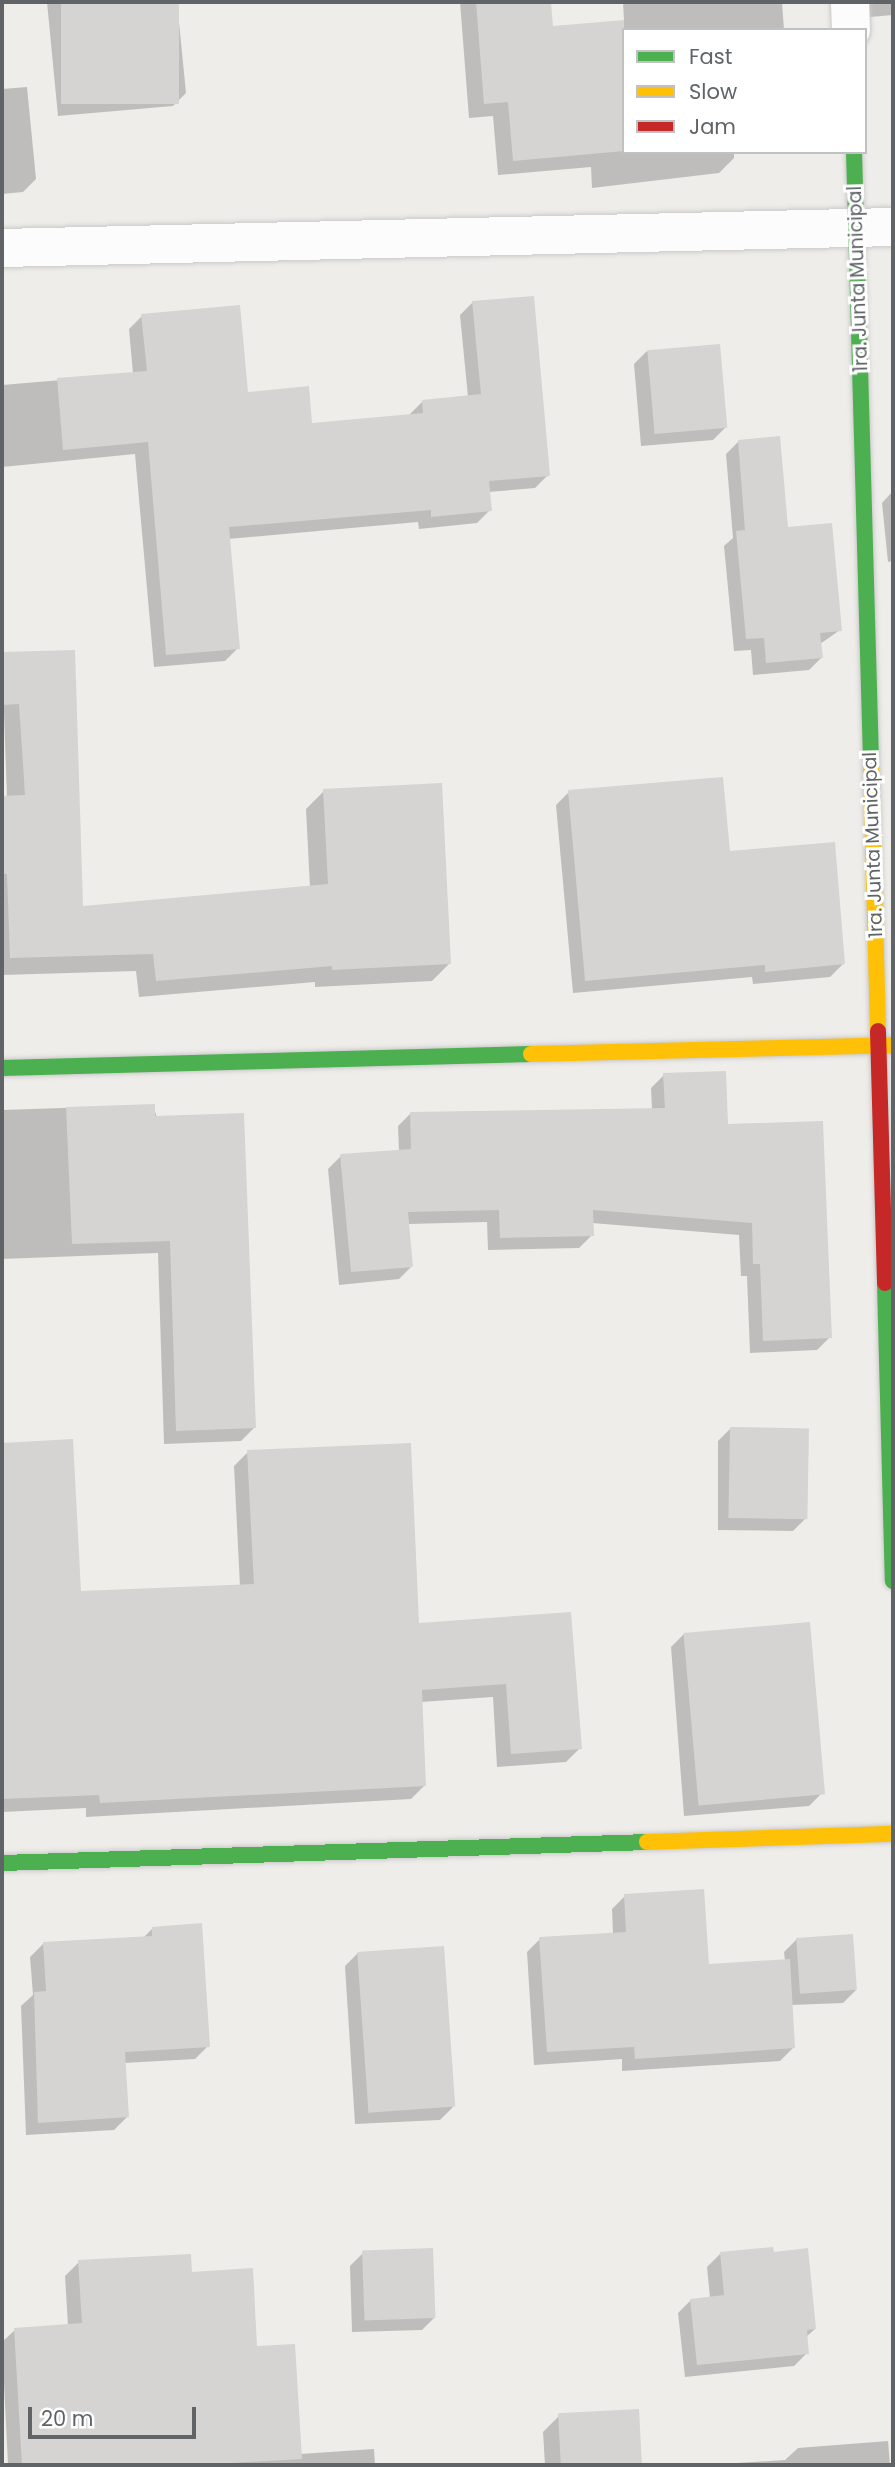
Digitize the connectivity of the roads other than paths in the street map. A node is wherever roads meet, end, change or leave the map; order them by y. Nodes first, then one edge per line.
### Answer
1 (850, 2) edge
2 (851, 28) edge
3 (855, 154) edge
4 (875, 228) edge
5 (2, 247) edge
6 (886, 1045) edge
7 (2, 1068) edge
8 (893, 1581) edge
9 (893, 1834) edge
10 (2, 1863) edge

1 - 2 street
3 - 4 street, 1ra. Junta Municipal
4 - 5 street
4 - 6 street, 1ra. Junta Municipal
6 - 7 street
6 - 8 street, 1ra. Junta Municipal
9 - 10 street

